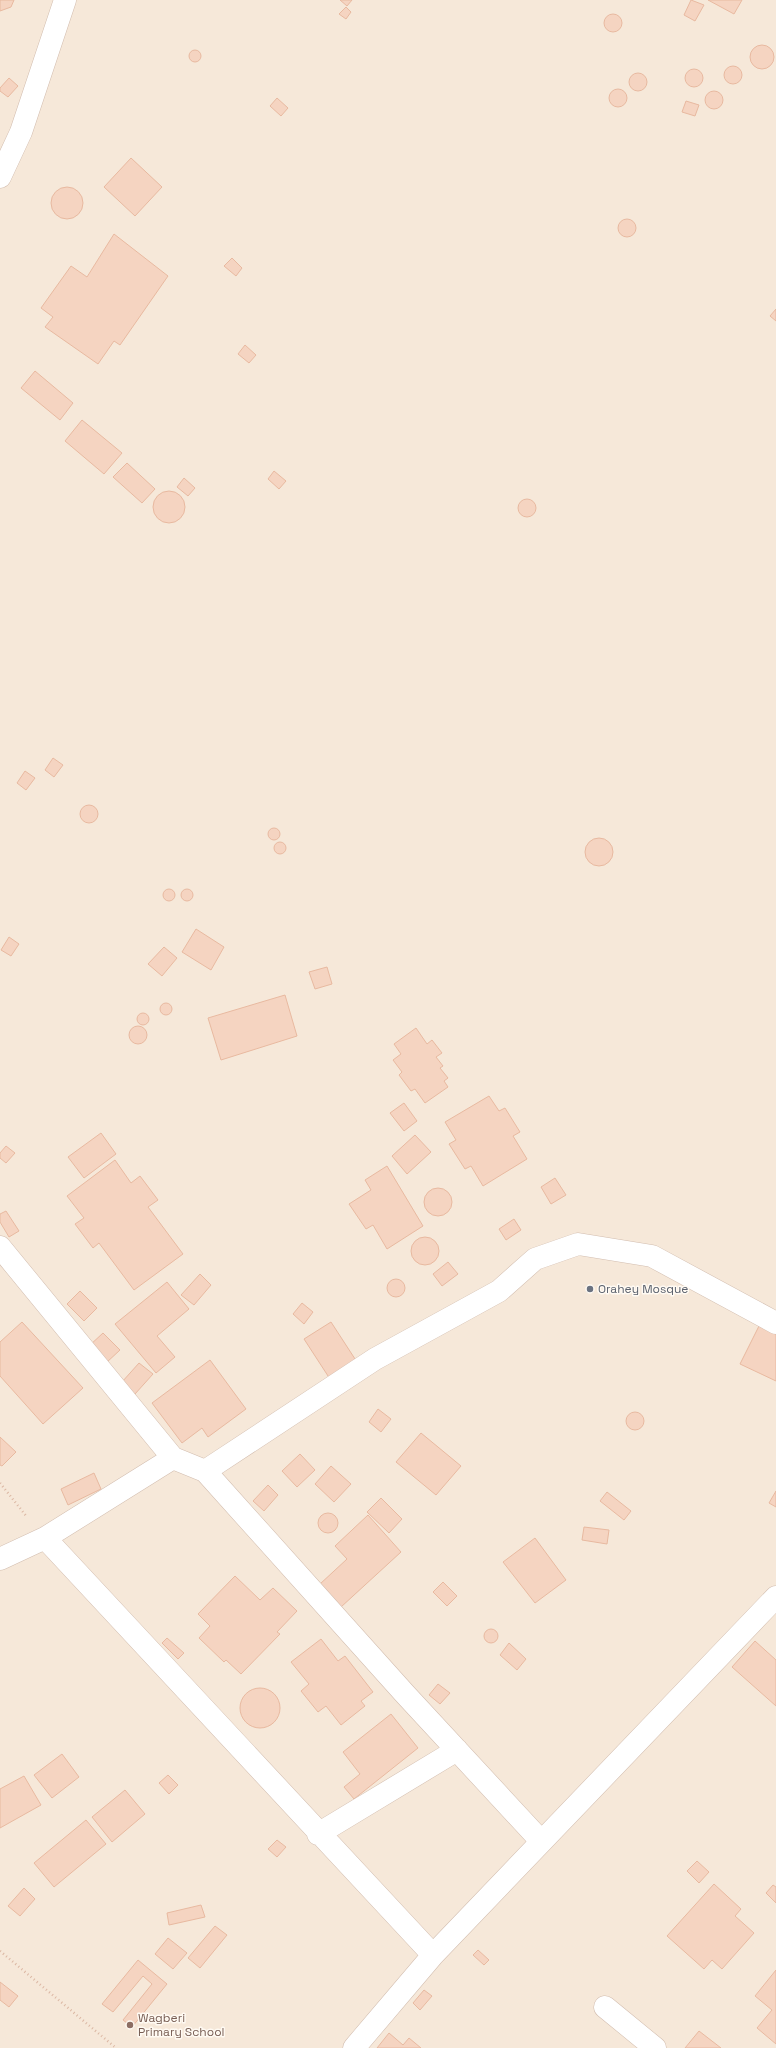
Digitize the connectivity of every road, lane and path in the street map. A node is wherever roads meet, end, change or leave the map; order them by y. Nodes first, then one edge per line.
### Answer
1 (65, 0) edge
2 (0, 177) edge
3 (0, 1247) edge
4 (776, 1322) edge
5 (173, 1458) junction
6 (205, 1471) junction
7 (0, 1483) edge
8 (44, 1538) junction
9 (0, 1559) edge
10 (776, 1597) edge
11 (457, 1750) junction
12 (318, 1834) junction
13 (541, 1841) junction
14 (0, 1951) edge
15 (433, 1955) junction
16 (605, 2007) dead end
17 (116, 2048) edge
18 (354, 2048) edge
19 (655, 2048) edge

1 - 2 street
3 - 5 street
4 - 6 street
5 - 6 street
5 - 8 street
6 - 11 street
7 - 8 path
8 - 9 street
8 - 12 street
10 - 13 street
11 - 12 street
11 - 13 street
12 - 15 street
13 - 15 street
14 - 17 path
15 - 18 street
16 - 19 street

